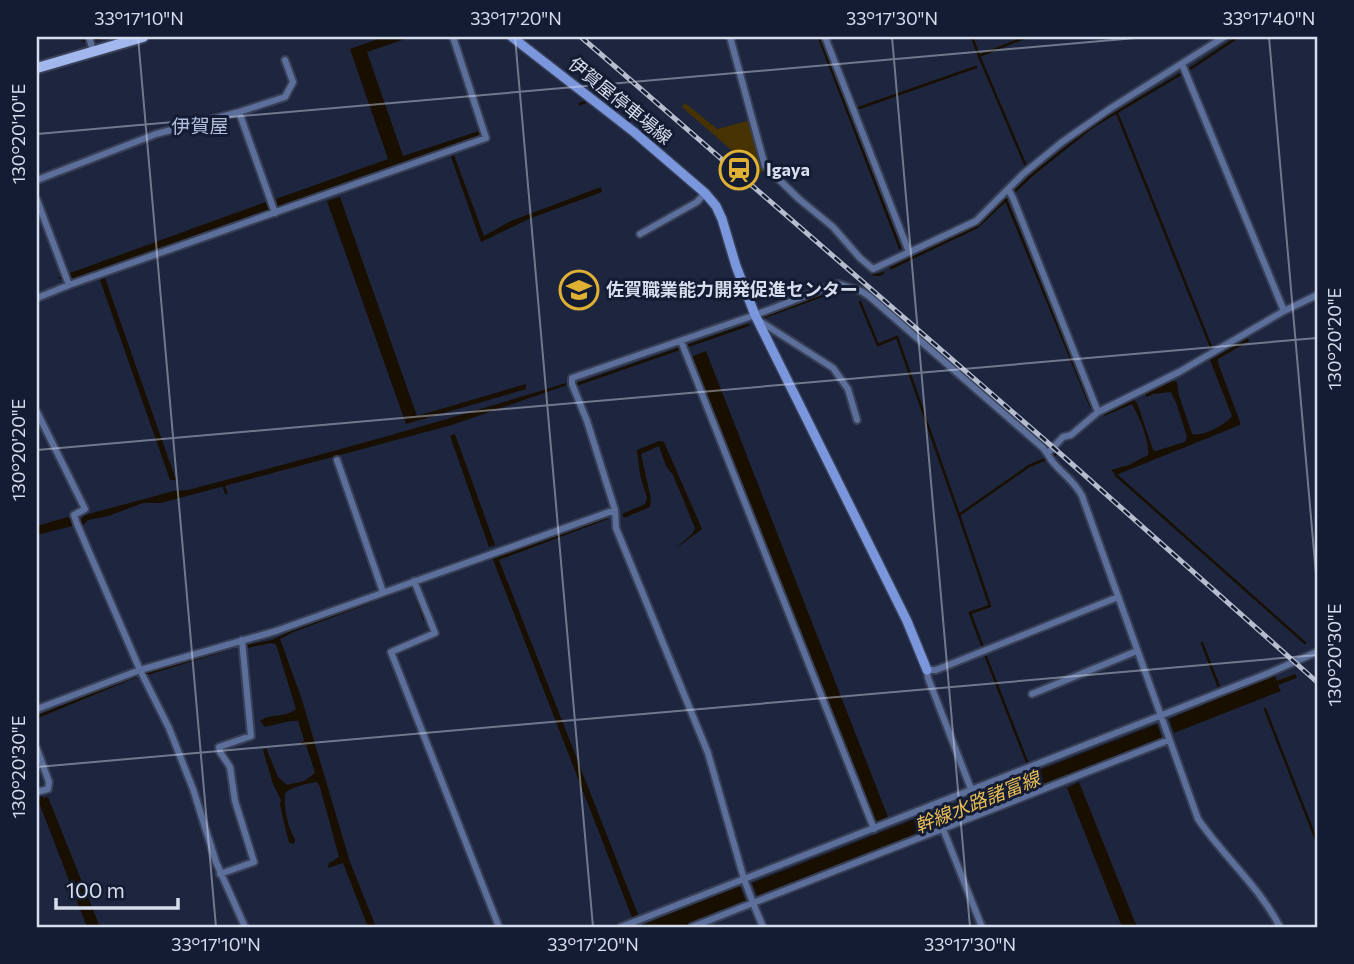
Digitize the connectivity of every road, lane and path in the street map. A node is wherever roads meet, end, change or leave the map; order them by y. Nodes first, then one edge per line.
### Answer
1 (89, 37) edge
2 (143, 37) edge
3 (453, 37) edge
4 (512, 37) edge
5 (730, 37) edge
6 (825, 37) edge
7 (1224, 37) edge
8 (92, 49) junction
9 (285, 60) dead end
10 (1182, 64) junction
11 (37, 68) edge
12 (239, 112) junction
13 (37, 180) edge
14 (1008, 189) junction
15 (705, 193) junction
16 (37, 200) edge
17 (275, 213) junction
18 (640, 234) dead end
19 (909, 252) junction
20 (67, 280) junction
21 (1317, 295) edge
22 (37, 298) edge
23 (1284, 311) junction
24 (757, 317) junction
25 (681, 341) junction
26 (37, 412) edge
27 (1098, 412) junction
28 (857, 420) dead end
29 (1048, 453) junction
30 (337, 460) dead end
31 (615, 510) junction
32 (414, 580) junction
33 (383, 592) junction
34 (1118, 597) junction
35 (242, 640) junction
36 (1137, 651) junction
37 (1317, 652) edge
38 (140, 670) junction
39 (927, 670) junction
40 (1032, 694) dead end
41 (37, 709) edge
42 (1160, 715) junction
43 (1169, 740) junction
44 (37, 749) edge
45 (971, 789) junction
46 (39, 791) edge
47 (874, 828) junction
48 (943, 829) junction
49 (220, 874) junction
50 (744, 879) junction
51 (753, 903) junction
52 (245, 927) edge
53 (499, 927) edge
54 (621, 927) edge
55 (692, 927) edge
56 (763, 927) edge
57 (982, 927) edge
58 (1280, 927) edge

1 - 8 street
2 - 8 main road
3 - 17 street
4 - 15 street, 伊賀屋停車場線
5 - 19 street
6 - 19 street
7 - 10 street
8 - 11 main road
9 - 12 street
10 - 14 street
10 - 23 street
12 - 13 street
12 - 17 street
14 - 19 street
14 - 27 street
15 - 18 street
15 - 24 street, 伊賀屋停車場線
16 - 20 street
17 - 20 street
20 - 22 street
21 - 23 street
23 - 27 street
24 - 25 street
24 - 28 street
24 - 29 street
24 - 39 street, 伊賀屋停車場線
25 - 31 street
25 - 47 street
26 - 38 street
27 - 29 street
29 - 34 street
30 - 33 street
31 - 32 street
31 - 50 street
32 - 33 street
32 - 53 street
33 - 35 street
34 - 36 street
34 - 39 street
35 - 38 street
35 - 49 street
36 - 40 street
36 - 42 street
37 - 42 street
38 - 41 street
38 - 49 street
39 - 45 street
42 - 43 street
42 - 45 street
43 - 48 street
43 - 58 street
44 - 46 street
45 - 47 street
47 - 50 street
48 - 51 street
48 - 57 street
49 - 52 street
50 - 51 street
50 - 54 street
51 - 55 street
51 - 56 street

